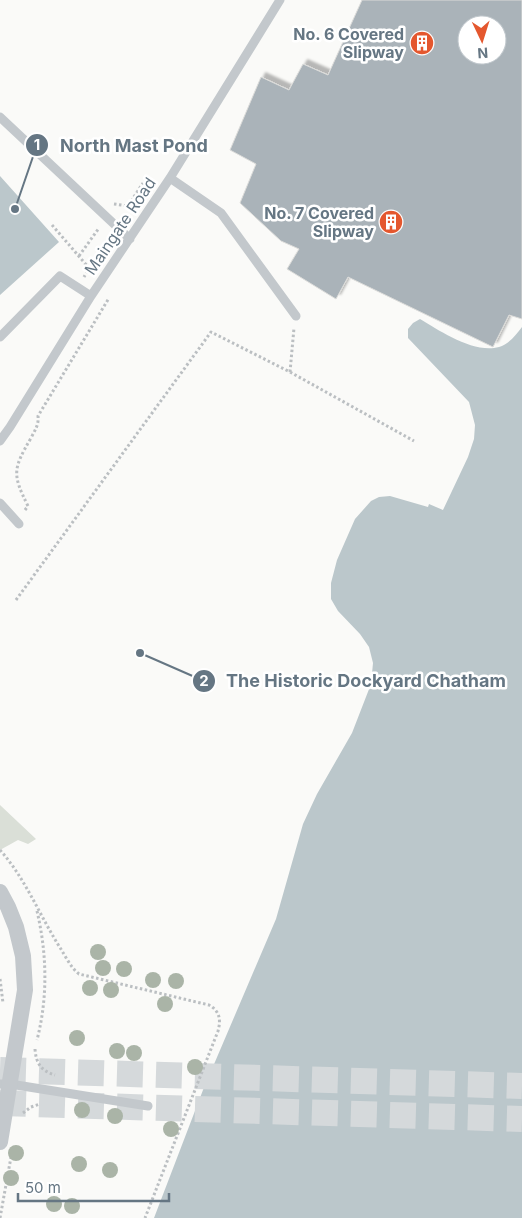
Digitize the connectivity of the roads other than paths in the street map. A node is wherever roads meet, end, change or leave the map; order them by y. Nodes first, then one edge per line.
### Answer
1 (280, 0) edge
2 (0, 117) edge
3 (170, 178) junction
4 (130, 239) junction
5 (91, 296) junction
6 (296, 316) road end
7 (0, 338) edge
8 (0, 441) edge
9 (0, 503) edge
10 (17, 522) road end
11 (0, 892) edge
12 (5, 1084) edge
13 (148, 1106) dead end
14 (0, 1142) edge

1 - 3 lane, Maingate Road
2 - 4 lane
3 - 4 lane, Maingate Road
3 - 6 lane
4 - 5 lane, Maingate Road
5 - 7 lane
5 - 8 lane, Maingate Road
9 - 10 lane
11 - 12 street
12 - 13 lane
12 - 14 street

